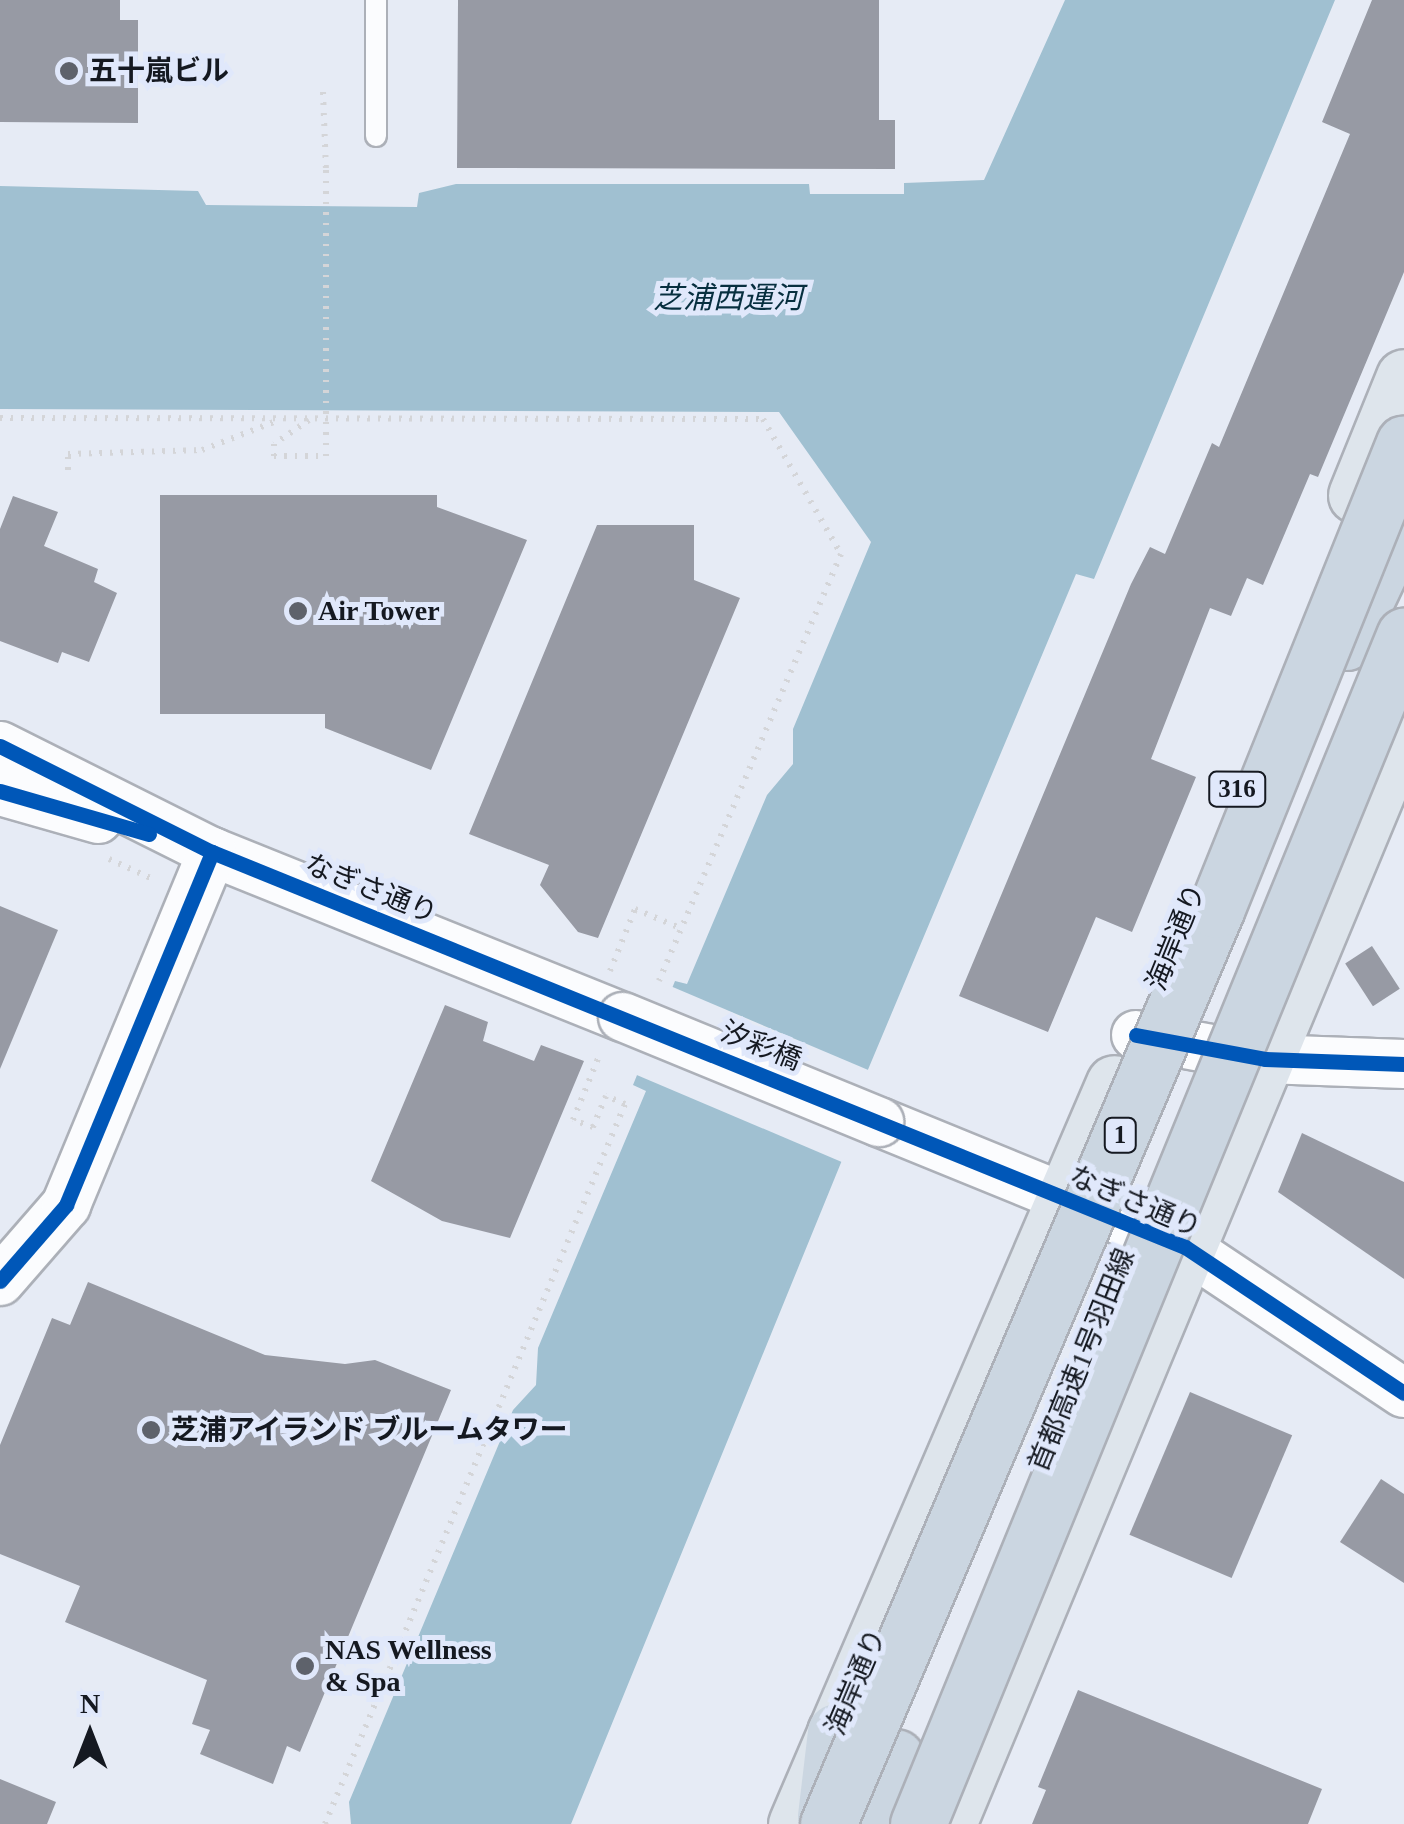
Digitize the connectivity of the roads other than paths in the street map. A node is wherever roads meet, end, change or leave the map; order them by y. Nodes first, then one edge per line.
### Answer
1 (376, 0) edge
2 (376, 136) dead end
3 (1404, 378) edge
4 (1404, 443) edge
5 (1404, 520) edge
6 (1390, 623) edge
7 (1404, 726) edge
8 (0, 746) edge
9 (0, 791) edge
10 (1220, 832) junction
11 (212, 852) junction
12 (610, 1016) joint
13 (1136, 1034) junction
14 (1264, 1059) junction
15 (1404, 1064) edge
16 (880, 1122) joint
17 (1063, 1198) junction
18 (1186, 1247) junction
19 (0, 1281) edge
20 (1404, 1393) edge
21 (835, 1732) junction
22 (796, 1824) edge
23 (826, 1824) edge
24 (875, 1824) edge
25 (918, 1824) edge
26 (948, 1824) edge

1 - 2 lane
3 - 10 main road, 海岸通り / 316
4 - 23 highway, 首都高速1号羽田線 / 1, bridge
5 - 6 highway
6 - 10 highway
6 - 24 highway
6 - 25 highway, 首都高速1号羽田線, bridge
7 - 14 main road
8 - 11 street, なぎさ通り
9 - 11 street, なぎさ通り
10 - 13 main road, 海岸通り / 316
11 - 12 street, なぎさ通り
11 - 19 street
12 - 16 street, 汐彩橋, bridge
13 - 14 street
13 - 17 main road, 海岸通り / 316
14 - 15 street
14 - 18 main road
16 - 17 street, なぎさ通り
17 - 18 street, なぎさ通り
17 - 21 main road, 海岸通り / 316
18 - 20 street, なぎさ通り
18 - 26 main road
21 - 22 main road, 海岸通り / 316
21 - 23 highway

